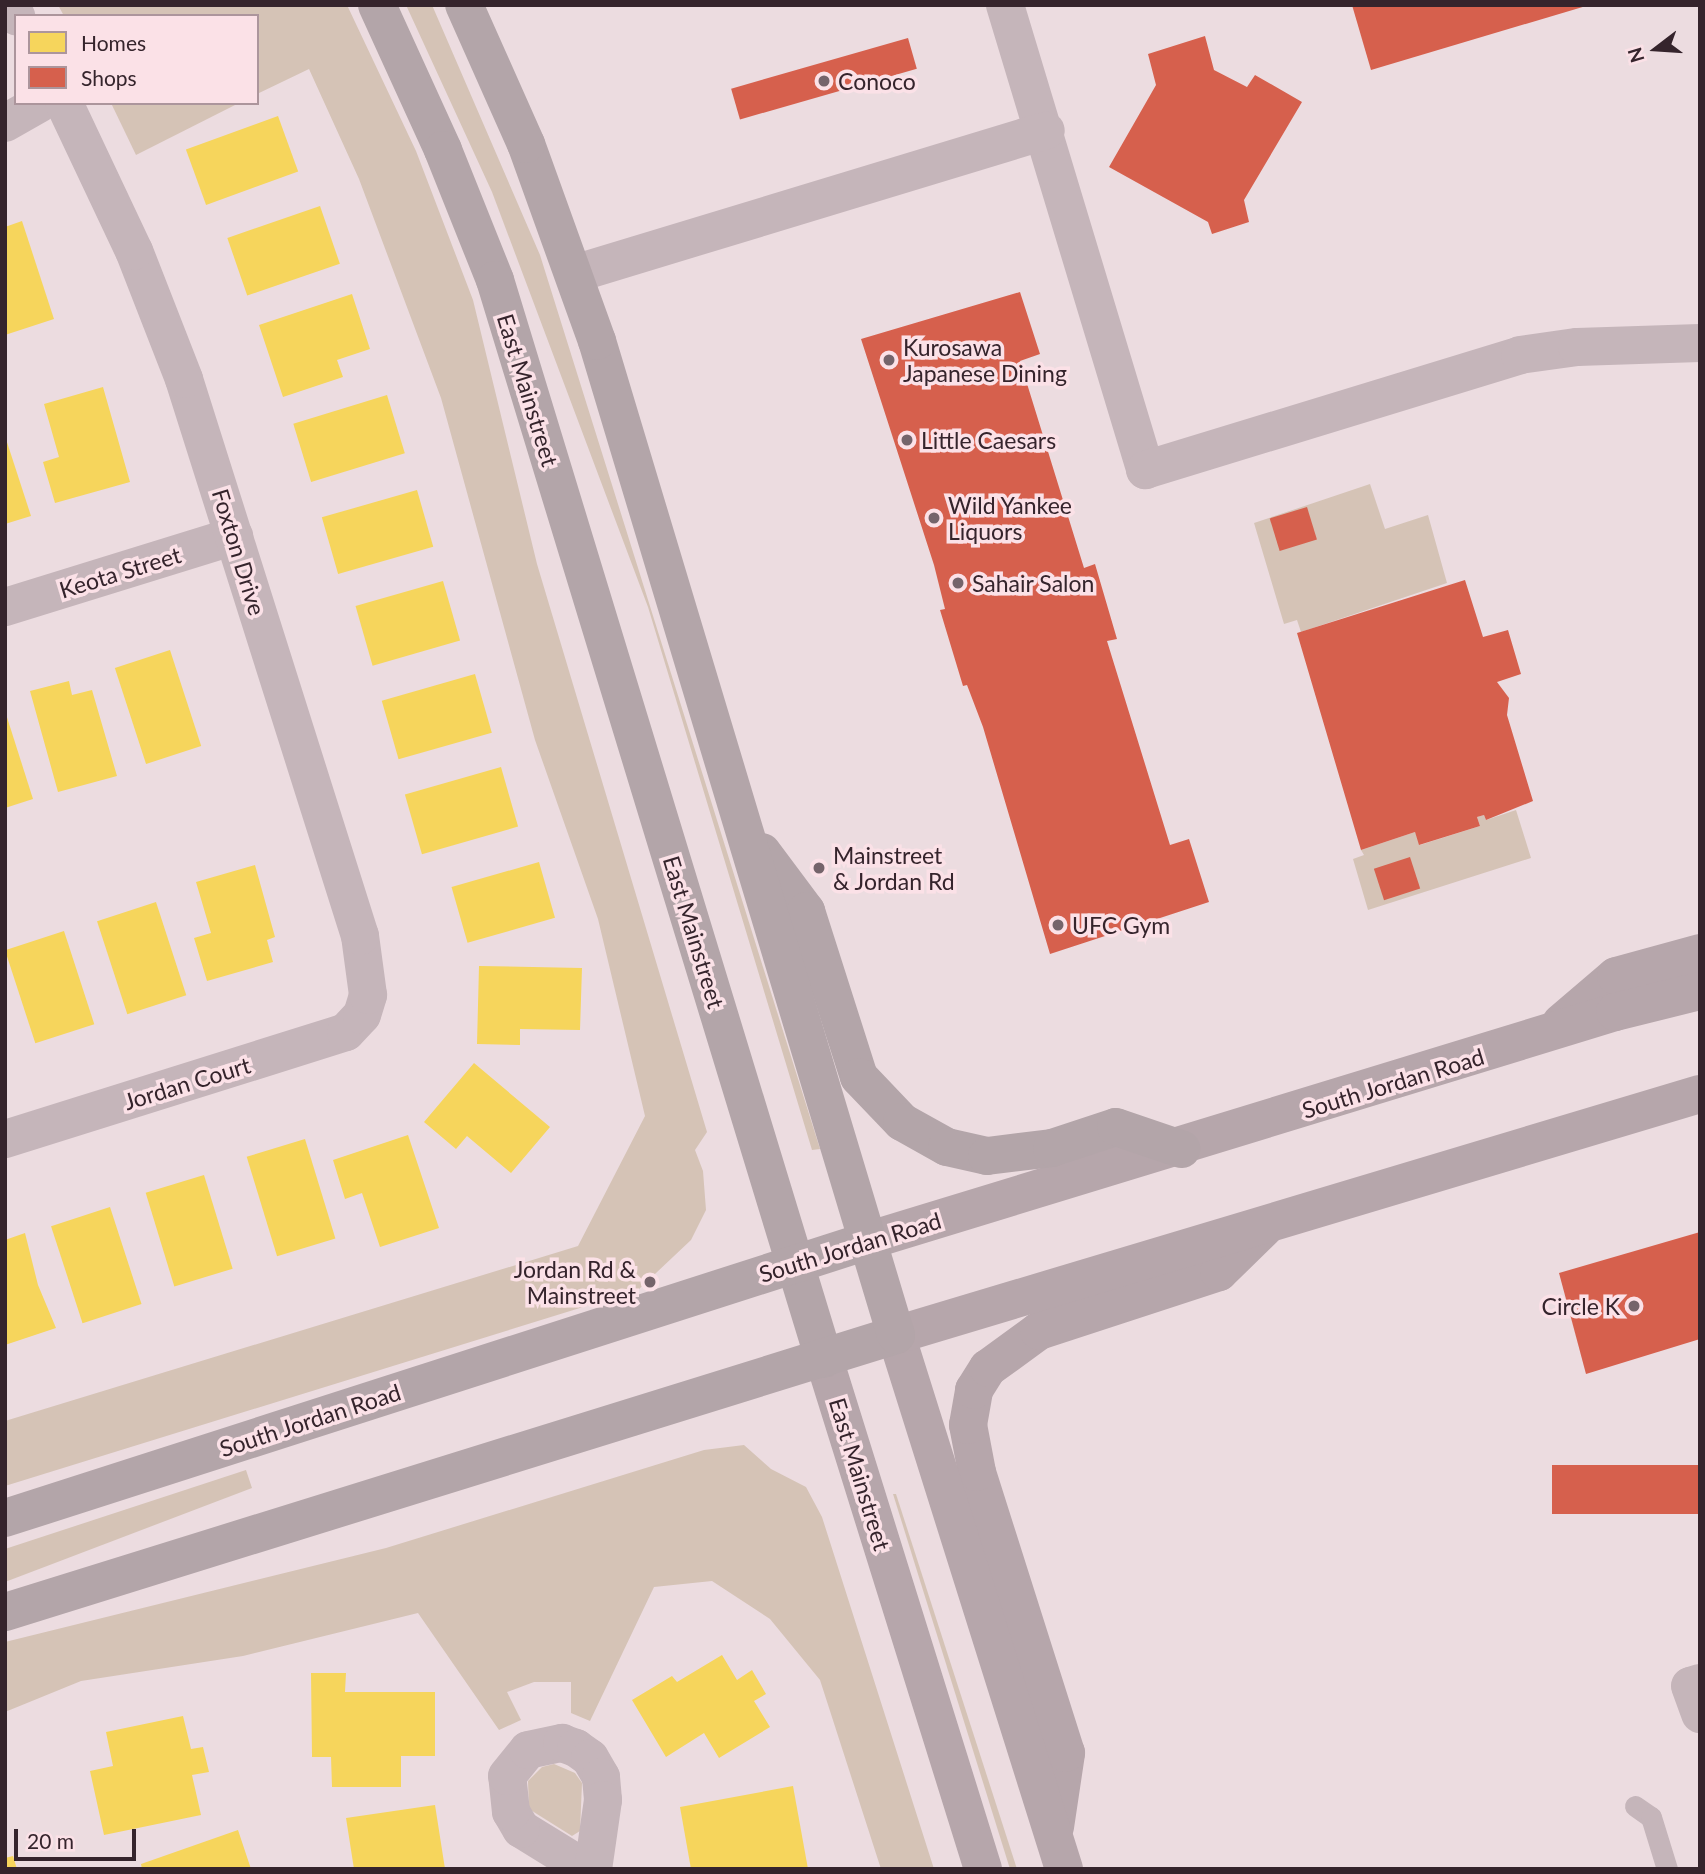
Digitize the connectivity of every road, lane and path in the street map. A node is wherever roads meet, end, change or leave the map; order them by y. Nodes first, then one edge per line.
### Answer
1 (377, 5) edge
2 (464, 5) edge
3 (1005, 5) edge
4 (36, 105) edge
5 (65, 105) edge
6 (5, 123) edge
7 (1046, 131) junction
8 (574, 274) junction
9 (1700, 344) edge
10 (234, 536) junction
11 (5, 607) edge
12 (745, 829) junction
13 (1700, 953) edge
14 (1700, 991) edge
15 (362, 1015) joint
16 (1547, 1035) junction
17 (1700, 1094) edge
18 (5, 1139) edge
19 (1181, 1149) junction
20 (1268, 1224) junction
21 (867, 1241) junction
22 (795, 1265) junction
23 (896, 1335) junction
24 (824, 1359) junction
25 (5, 1518) edge
26 (5, 1612) edge
27 (1700, 1683) edge
28 (1700, 1714) edge
29 (1634, 1806) dead end
30 (1059, 1852) edge
31 (586, 1869) edge
32 (593, 1869) edge
33 (983, 1869) edge
34 (1667, 1869) edge

1 - 22 main road, East Mainstreet
2 - 8 main road
3 - 7 street
4 - 6 street
5 - 10 street, Foxton Drive
7 - 8 street
7 - 9 street
8 - 12 main road
10 - 11 street, Keota Street
10 - 15 street, Foxton Drive
12 - 19 main road
12 - 21 main road
13 - 16 main road
14 - 16 main road, South Jordan Road
15 - 18 street, Jordan Court
16 - 19 main road, South Jordan Road
17 - 20 main road
19 - 21 main road, South Jordan Road
20 - 23 main road
20 - 30 main road
21 - 22 main road, South Jordan Road
21 - 23 main road
22 - 24 main road, East Mainstreet
22 - 25 main road, South Jordan Road
23 - 24 main road
23 - 30 main road
24 - 26 main road
24 - 33 main road, East Mainstreet
27 - 28 street
29 - 34 lane
31 - 32 street

